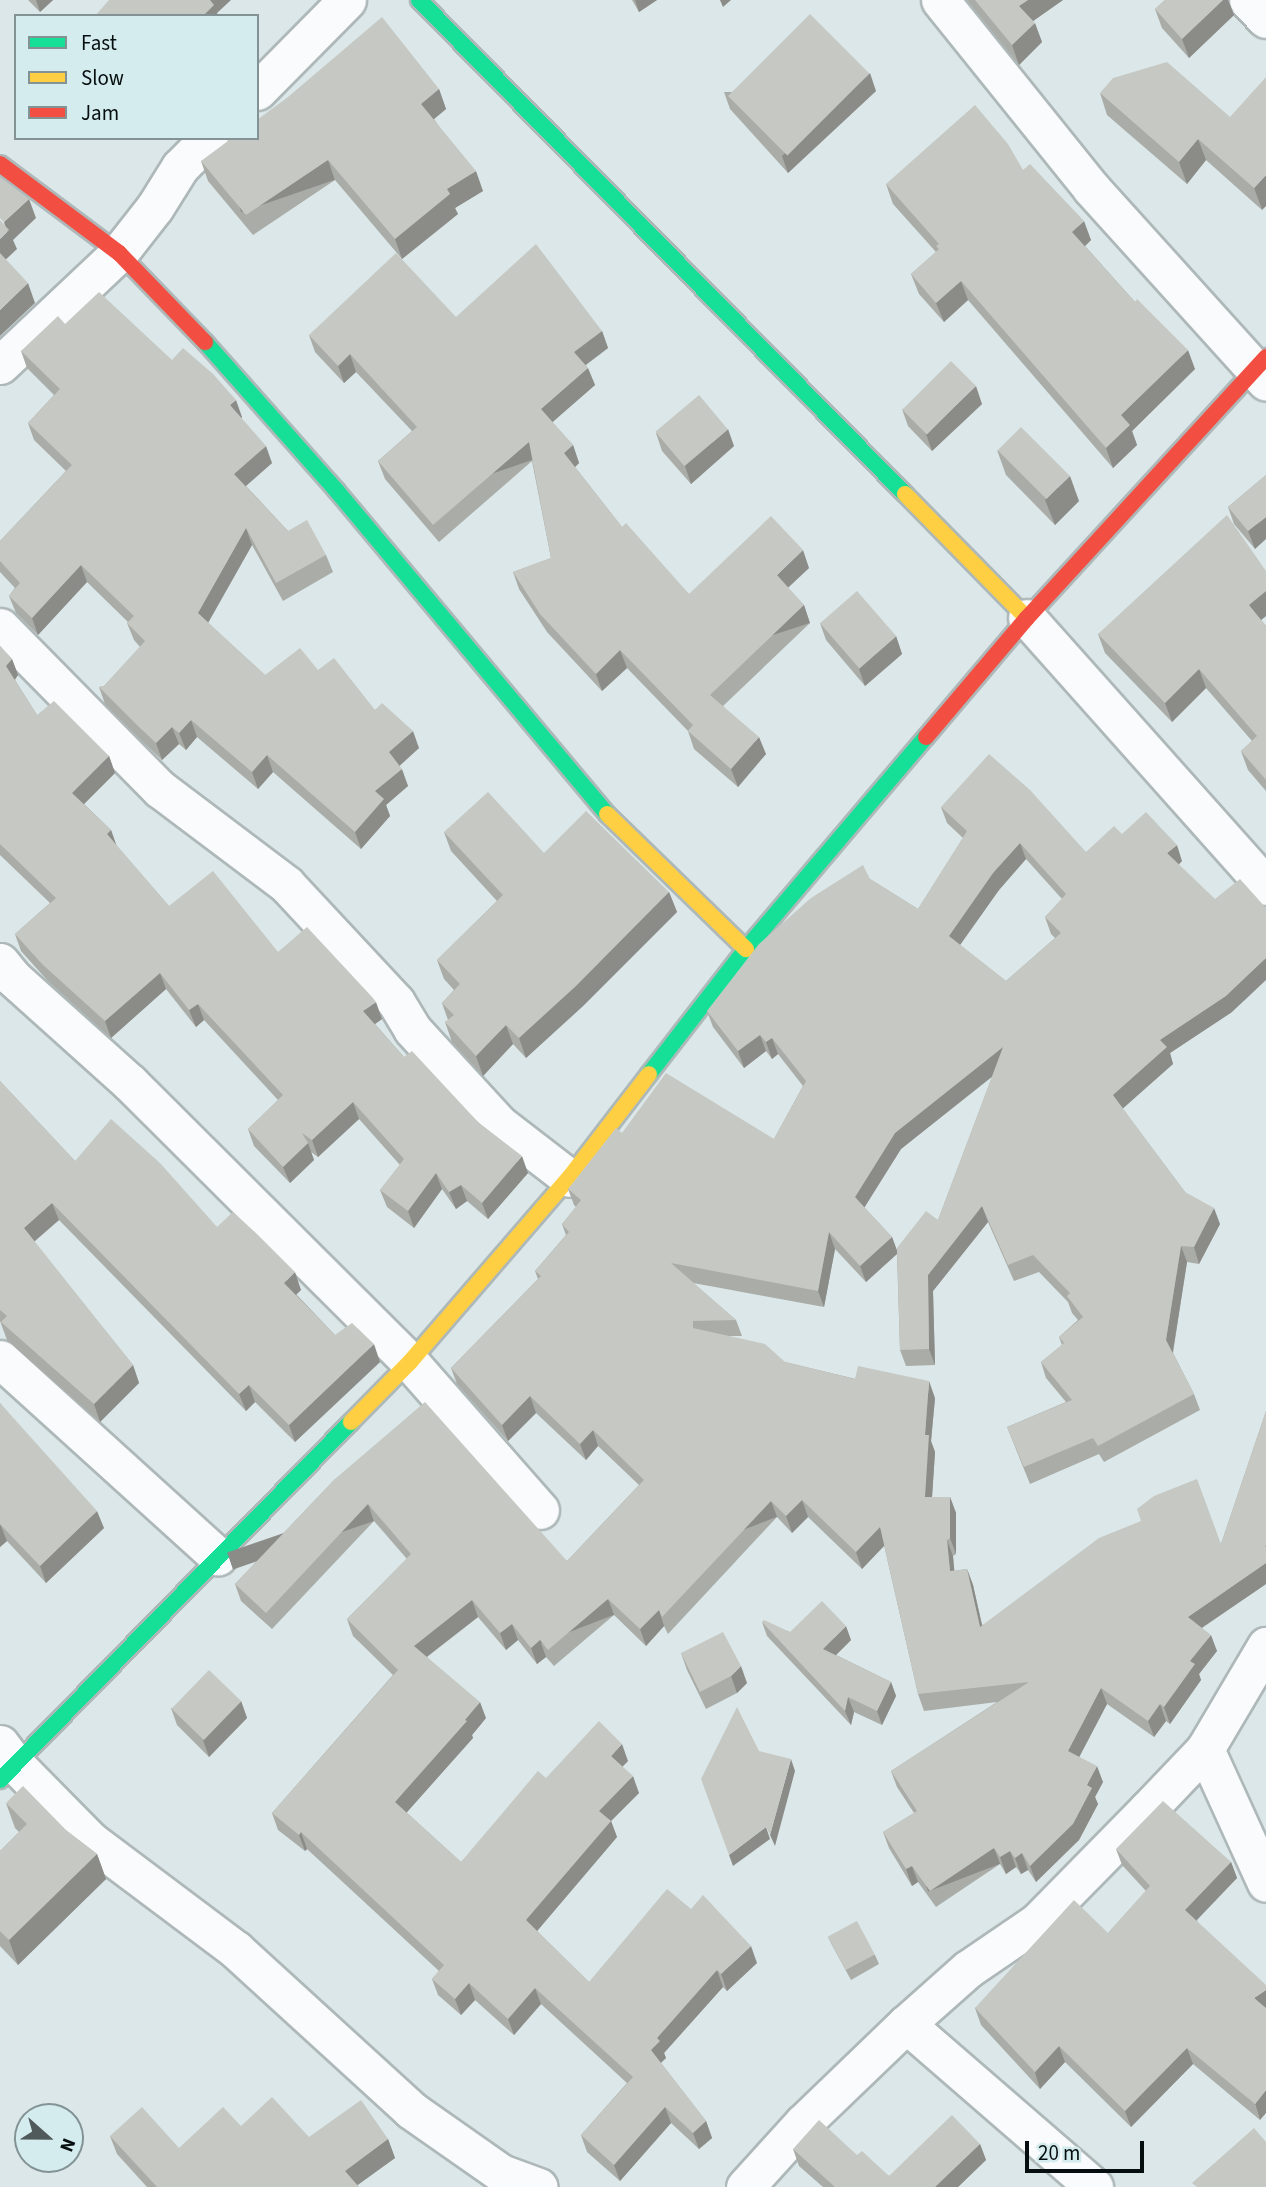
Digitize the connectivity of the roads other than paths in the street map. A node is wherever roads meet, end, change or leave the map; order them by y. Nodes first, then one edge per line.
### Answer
1 (347, 0) edge
2 (419, 0) edge
3 (940, 0) edge
4 (1248, 0) edge
5 (1266, 19) edge
6 (259, 90) edge
7 (207, 140) edge
8 (0, 164) edge
9 (119, 253) junction
10 (0, 365) edge
11 (1262, 370) edge
12 (1027, 618) junction
13 (0, 627) edge
14 (1266, 886) edge
15 (746, 949) junction
16 (0, 962) edge
17 (569, 1178) junction
18 (0, 1359) edge
19 (410, 1362) junction
20 (540, 1510) dead end
21 (218, 1557) junction
22 (1266, 1646) edge
23 (1205, 1749) junction
24 (5, 1763) edge
25 (1266, 1883) edge
26 (906, 2024) junction
27 (539, 2187) edge
28 (745, 2187) edge
29 (1094, 2187) edge

1 - 6 street
2 - 12 street
3 - 11 street
4 - 5 street
7 - 9 street
8 - 9 street
9 - 10 street
9 - 15 street
11 - 12 street
12 - 14 street
12 - 15 street
13 - 17 street
15 - 17 street
16 - 19 street
17 - 19 street
18 - 21 street
19 - 20 street
19 - 21 street
21 - 24 street
22 - 23 street
23 - 25 street
23 - 26 street
24 - 27 street
26 - 28 street
26 - 29 street

